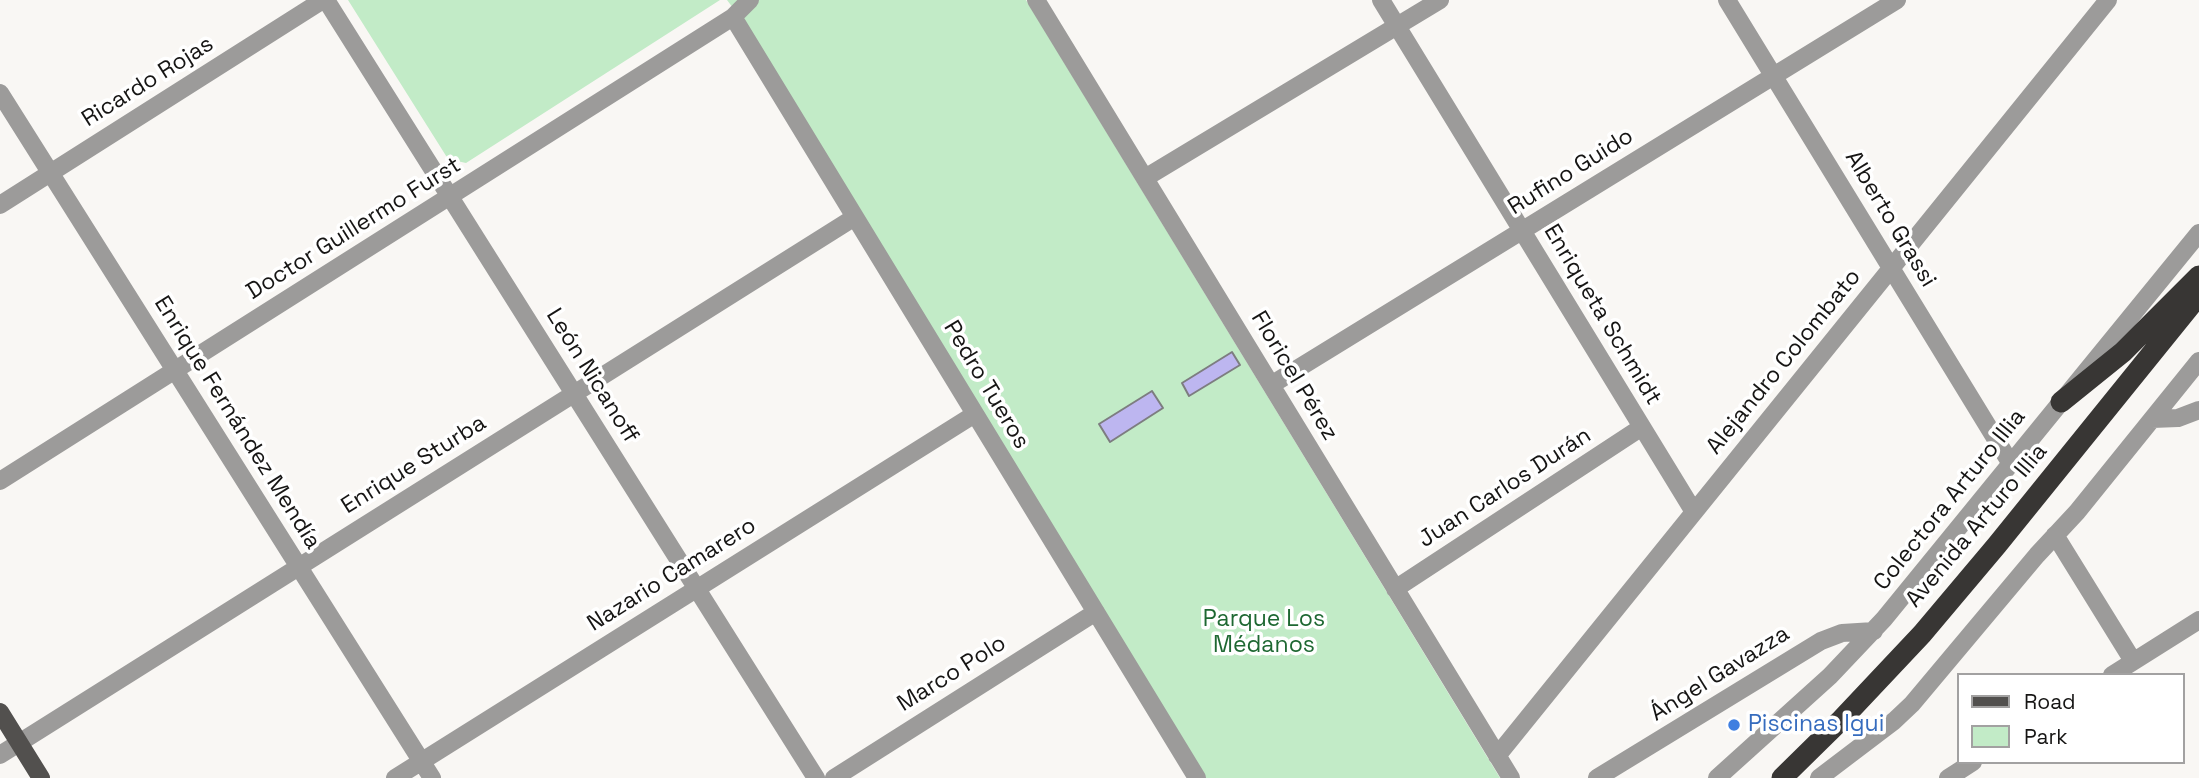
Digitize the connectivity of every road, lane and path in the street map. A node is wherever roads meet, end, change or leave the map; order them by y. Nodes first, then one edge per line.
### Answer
1 (325, 0) edge
2 (750, 0) edge
3 (1036, 0) edge
4 (1381, 0) edge
5 (1440, 0) edge
6 (1727, 0) edge
7 (1896, 0) edge
8 (2108, 0) edge
9 (733, 17) junction
10 (1397, 26) junction
11 (1773, 76) junction
12 (0, 93) edge
13 (50, 173) junction
14 (1145, 178) junction
15 (450, 197) junction
16 (0, 205) edge
17 (855, 216) junction
18 (1522, 231) junction
19 (2199, 233) edge
20 (1891, 268) junction
21 (2199, 276) edge
22 (2199, 295) edge
23 (2199, 361) edge
24 (175, 371) junction
25 (1271, 385) junction
26 (574, 394) junction
27 (2062, 402) junction
28 (2199, 410) edge
29 (975, 414) junction
30 (2152, 418) junction
31 (1642, 427) junction
32 (2011, 464) junction
33 (0, 481) edge
34 (1694, 512) junction
35 (2055, 535) junction
36 (299, 567) junction
37 (697, 589) junction
38 (1395, 589) junction
39 (1096, 612) junction
40 (2199, 620) edge
41 (1874, 631) junction
42 (2133, 662) junction
43 (2115, 673) edge
44 (0, 712) edge
45 (19, 743) junction
46 (0, 755) edge
47 (1497, 755) junction
48 (421, 762) junction
49 (1970, 764) edge
50 (41, 778) edge
51 (395, 778) edge
52 (432, 778) edge
53 (816, 778) edge
54 (834, 778) edge
55 (1197, 778) edge
56 (1511, 778) edge
57 (1597, 778) edge
58 (1717, 778) edge
59 (1782, 778) edge
60 (1819, 778) edge
61 (1948, 778) edge

1 - 13 street, Ricardo Rojas
1 - 15 street, León Nicanoff
2 - 9 street, Doctor Guillermo Furst
3 - 14 street, Floricel Pérez
4 - 10 street, Enriqueta Schmidt
5 - 10 street
6 - 11 street, Alberto Grassi
7 - 11 street, Rufino Guido
8 - 20 street, Alejandro Colombato
9 - 15 street, Doctor Guillermo Furst
9 - 17 street, Pedro Tueros
10 - 14 street
10 - 18 street, Enriqueta Schmidt
11 - 18 street, Rufino Guido
11 - 20 street, Alberto Grassi
12 - 13 street, Enrique Fernández Mendía
13 - 16 street, Ricardo Rojas
13 - 24 street, Enrique Fernández Mendía
14 - 25 street, Floricel Pérez
15 - 24 street, Doctor Guillermo Furst
15 - 26 street, León Nicanoff
17 - 26 street, Enrique Sturba
17 - 29 street, Pedro Tueros
18 - 25 street, Rufino Guido
18 - 31 street, Enriqueta Schmidt
19 - 27 street, Colectora Arturo Illia
20 - 32 street, Alberto Grassi
20 - 34 street, Alejandro Colombato
21 - 27 highway
22 - 59 highway, Avenida Arturo Illia
23 - 30 street
24 - 33 street, Doctor Guillermo Furst
24 - 36 street, Enrique Fernández Mendía
25 - 38 street, Floricel Pérez
26 - 36 street, Enrique Sturba
26 - 37 street, León Nicanoff
27 - 32 street, Colectora Arturo Illia
28 - 30 street
29 - 37 street, Nazario Camarero
29 - 39 street, Pedro Tueros
30 - 35 street
31 - 34 street, Enriqueta Schmidt
31 - 38 street, Juan Carlos Durán
32 - 41 street, Colectora Arturo Illia
34 - 47 street, Alejandro Colombato
35 - 42 street
35 - 60 street
36 - 45 street, Enrique Sturba
36 - 48 street, Enrique Fernández Mendía
37 - 48 street, Nazario Camarero
37 - 53 street, León Nicanoff
38 - 47 street, Floricel Pérez
39 - 54 street, Marco Polo
39 - 55 street, Pedro Tueros
40 - 42 street
41 - 57 street, Ángel Gavazza
41 - 58 street, Colectora Arturo Illia
42 - 43 street
44 - 45 main road
45 - 46 street, Enrique Sturba
45 - 50 main road
47 - 56 street, Floricel Pérez
48 - 51 street, Nazario Camarero
48 - 52 street, Enrique Fernández Mendía
49 - 61 street

